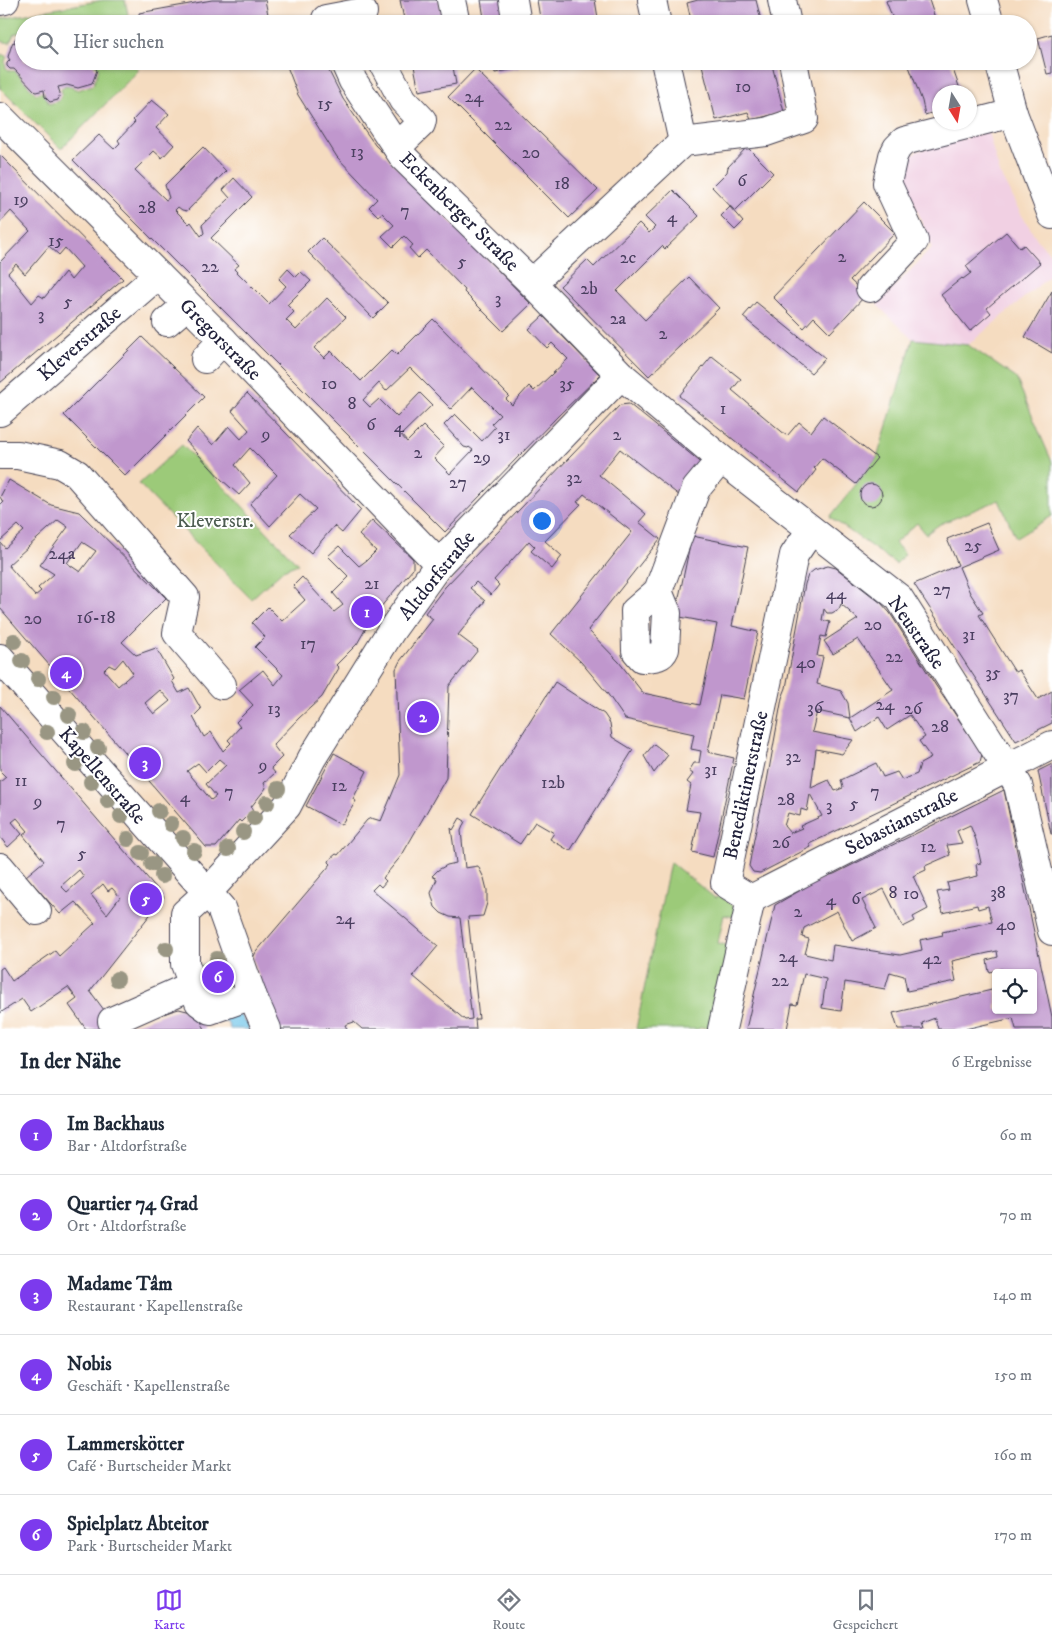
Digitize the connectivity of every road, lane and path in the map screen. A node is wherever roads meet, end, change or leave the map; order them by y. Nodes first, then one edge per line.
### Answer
1 (5, 0) edge
2 (451, 0) edge
3 (513, 0) edge
4 (652, 0) edge
5 (782, 0) edge
6 (983, 0) edge
7 (0, 1) edge
8 (363, 12) edge
9 (324, 14) edge
10 (454, 15) edge
11 (516, 15) edge
12 (655, 15) edge
13 (784, 15) edge
14 (987, 15) edge
15 (348, 70) edge
16 (387, 70) edge
17 (667, 70) edge
18 (795, 70) edge
19 (1001, 70) edge
20 (1013, 113) junction
21 (0, 117) edge
22 (683, 142) junction
23 (397, 147) junction
24 (1052, 215) edge
25 (158, 275) junction
26 (532, 283) junction
27 (870, 288) dead end
28 (621, 375) junction
29 (0, 412) edge
30 (0, 455) edge
31 (721, 459) junction
32 (811, 530) junction
33 (439, 564) junction
34 (658, 591) dead end
35 (0, 658) edge
36 (222, 685) dead end
37 (1052, 745) edge
38 (1006, 767) junction
39 (0, 867) edge
40 (206, 892) junction
41 (752, 899) junction
42 (37, 911) dead end
43 (1052, 931) edge
44 (193, 985) junction
45 (252, 995) junction
46 (217, 1019) edge
47 (112, 1021) dead end
48 (267, 1029) edge
49 (722, 1029) edge

1 - 7 street
2 - 10 street
3 - 11 street
4 - 12 street
5 - 13 street
6 - 14 street
8 - 9 street
15 - 23 street, Eckenberger Straße
16 - 23 street
17 - 22 street
18 - 22 street
19 - 20 street
20 - 24 street
20 - 27 street
21 - 25 street, Gregorstraße
22 - 26 street, Eckenberger Straße
23 - 26 street, Eckenberger Straße
25 - 29 street, Kleverstraße
25 - 33 street, Gregorstraße
26 - 28 street, Eckenberger Straße
28 - 31 street, Neustraße
28 - 33 street, Altdorfstraße
30 - 36 street
31 - 32 street, Neustraße
31 - 34 street
32 - 38 street, Neustraße
32 - 41 street, Benediktinerstraße
33 - 40 street, Altdorfstraße
35 - 40 street, Kapellenstraße
37 - 38 street, Sebastianstraße
38 - 41 street, Sebastianstraße
38 - 43 street, Neustraße
39 - 42 street
40 - 44 street, Altdorfstraße
40 - 45 street, Kapellenstraße
41 - 49 street
44 - 46 street, Altdorfstraße
44 - 47 street
45 - 46 street
45 - 48 street, Kapellenstraße

